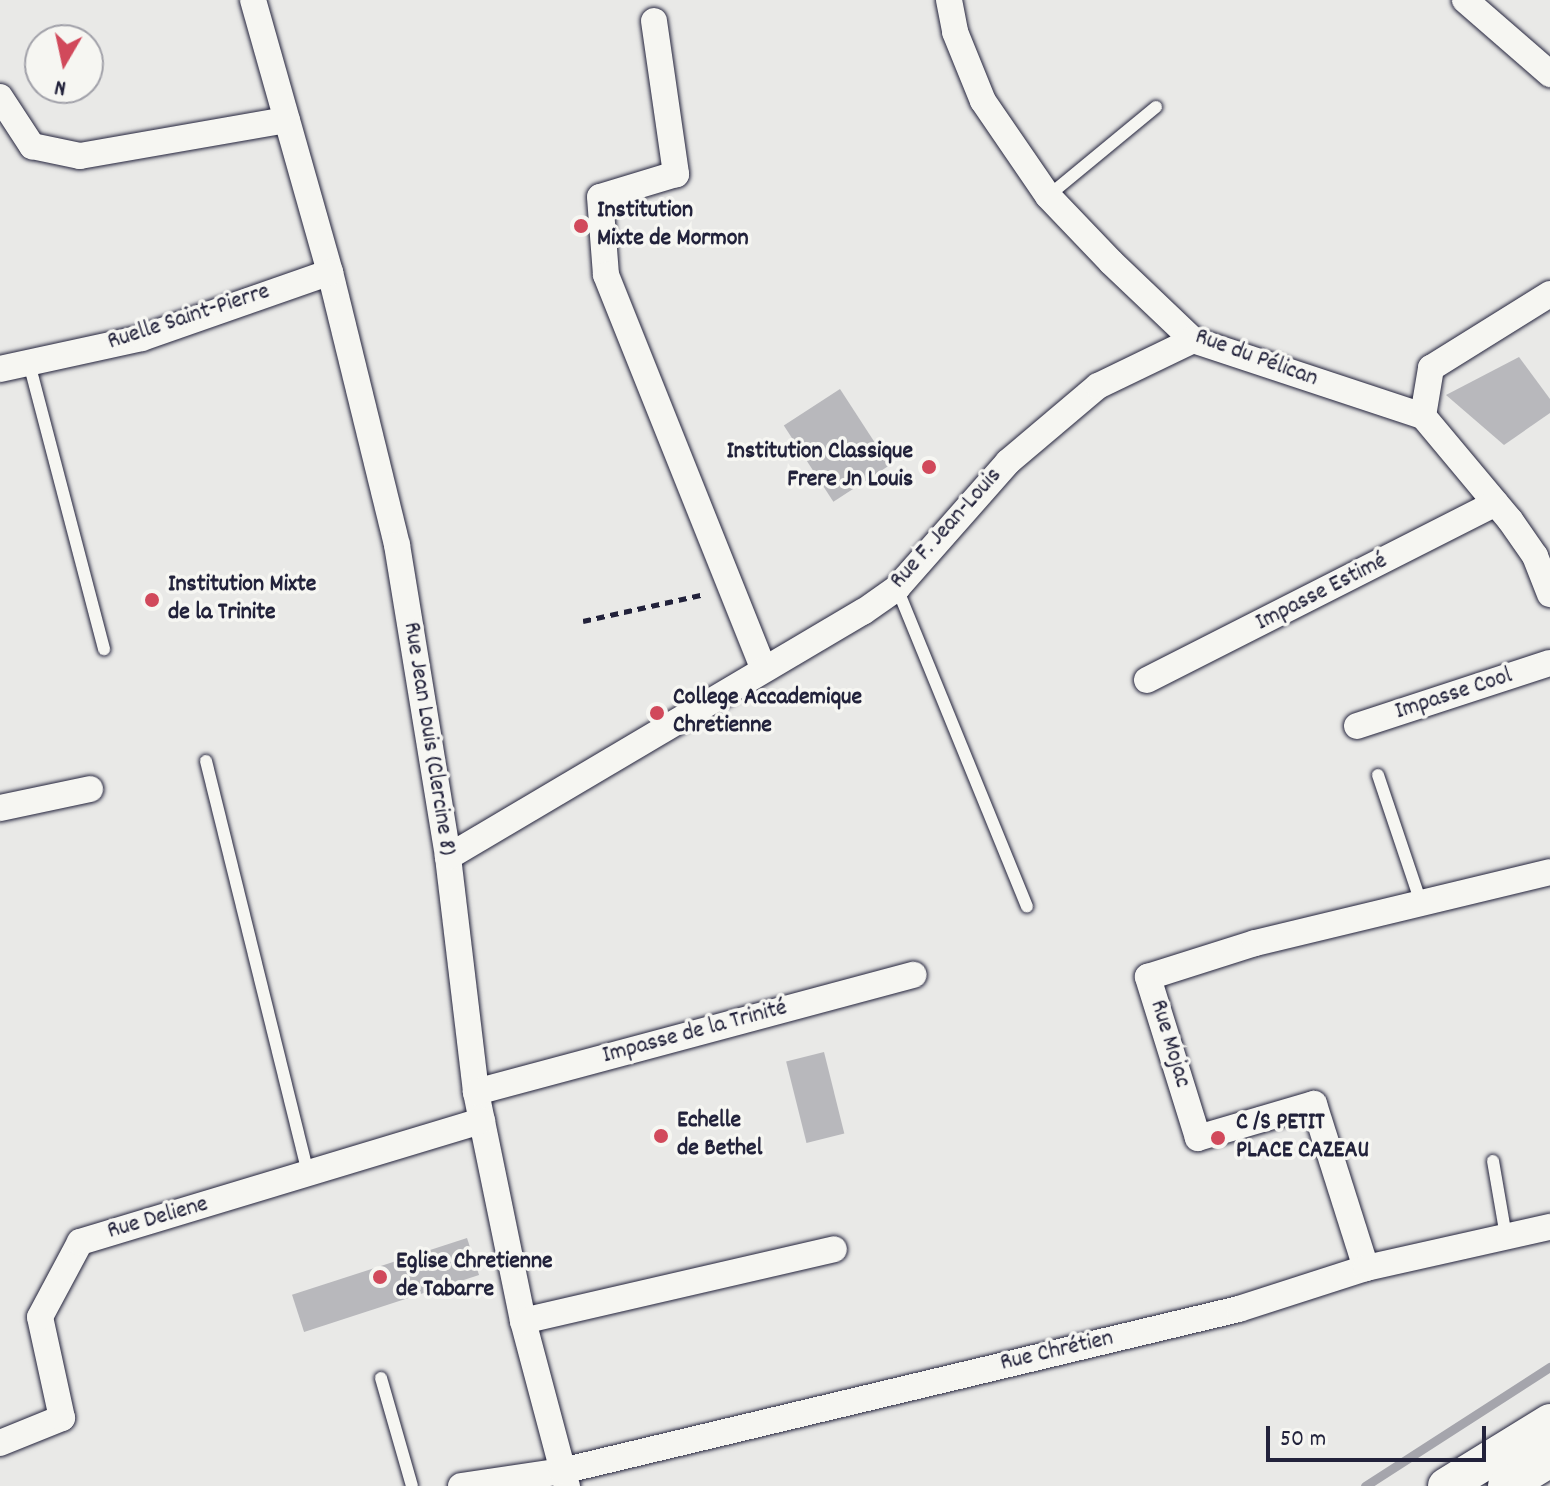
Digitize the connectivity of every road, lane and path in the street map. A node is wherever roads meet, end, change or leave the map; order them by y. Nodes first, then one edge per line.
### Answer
1 (253, 0) edge
2 (949, 0) edge
3 (1465, 0) edge
4 (654, 21) dead end
5 (1550, 74) edge
6 (0, 97) edge
7 (1156, 107) dead end
8 (287, 120) junction
9 (1048, 196) junction
10 (330, 272) junction
11 (1550, 294) edge
12 (1193, 340) junction
13 (29, 363) junction
14 (0, 369) edge
15 (1423, 416) junction
16 (1496, 503) junction
17 (897, 588) junction
18 (729, 589) junction
19 (1550, 594) edge
20 (583, 621) dead end
21 (104, 649) dead end
22 (1550, 663) edge
23 (763, 667) junction
24 (1147, 680) dead end
25 (1357, 726) dead end
26 (206, 761) dead end
27 (1378, 775) dead end
28 (90, 789) dead end
29 (0, 808) edge
30 (448, 857) junction
31 (1550, 872) edge
32 (1421, 903) junction
33 (1027, 907) dead end
34 (914, 975) dead end
35 (476, 1092) junction
36 (482, 1121) junction
37 (1493, 1161) dead end
38 (308, 1174) junction
39 (1550, 1227) edge
40 (1506, 1236) junction
41 (834, 1249) dead end
42 (1366, 1268) junction
43 (523, 1321) junction
44 (381, 1378) dead end
45 (1550, 1422) edge
46 (0, 1443) edge
47 (1550, 1459) edge
48 (565, 1479) edge
49 (412, 1486) edge
50 (461, 1486) edge
51 (1446, 1486) edge
52 (1506, 1486) edge

1 - 8 street, Rue Jean Louis (Clercine 8)
2 - 9 street, Rue du Pélican
3 - 5 street
4 - 18 street
6 - 8 street
7 - 9 lane
8 - 10 street, Rue Jean Louis (Clercine 8)
9 - 12 street, Rue du Pélican
10 - 13 street, Ruelle Saint-Pierre
10 - 30 street, Rue Jean Louis (Clercine 8)
11 - 15 street
12 - 15 street, Rue du Pélican
12 - 17 street, Rue F. Jean-Louis
13 - 14 street, Ruelle Saint-Pierre
13 - 21 lane
15 - 16 street
16 - 19 street
16 - 24 street, Impasse Estimé
17 - 23 street, Rue F. Jean-Louis
17 - 33 lane
18 - 20 path
18 - 23 street
22 - 25 street, Impasse Cool
23 - 30 street, Rue F. Jean-Louis
26 - 38 lane
27 - 32 lane
28 - 29 street
30 - 35 street, Rue Jean Louis (Clercine 8)
31 - 32 street, Rue Mojac
32 - 42 street, Rue Mojac
34 - 35 street, Impasse de la Trinité
35 - 36 street, Rue Jean Louis (Clercine 8)
36 - 38 street, Rue Deliene
36 - 43 street, Rue Jean Louis (Clercine 8)
37 - 40 lane
38 - 46 street, Rue Deliene
39 - 40 street, Rue Chrétien
40 - 42 street, Rue Chrétien
41 - 43 street
42 - 48 street, Rue Chrétien
43 - 48 street, Rue Jean Louis (Clercine 8)
44 - 49 lane
45 - 51 main road
47 - 52 main road
48 - 50 street, Rue Chrétien

